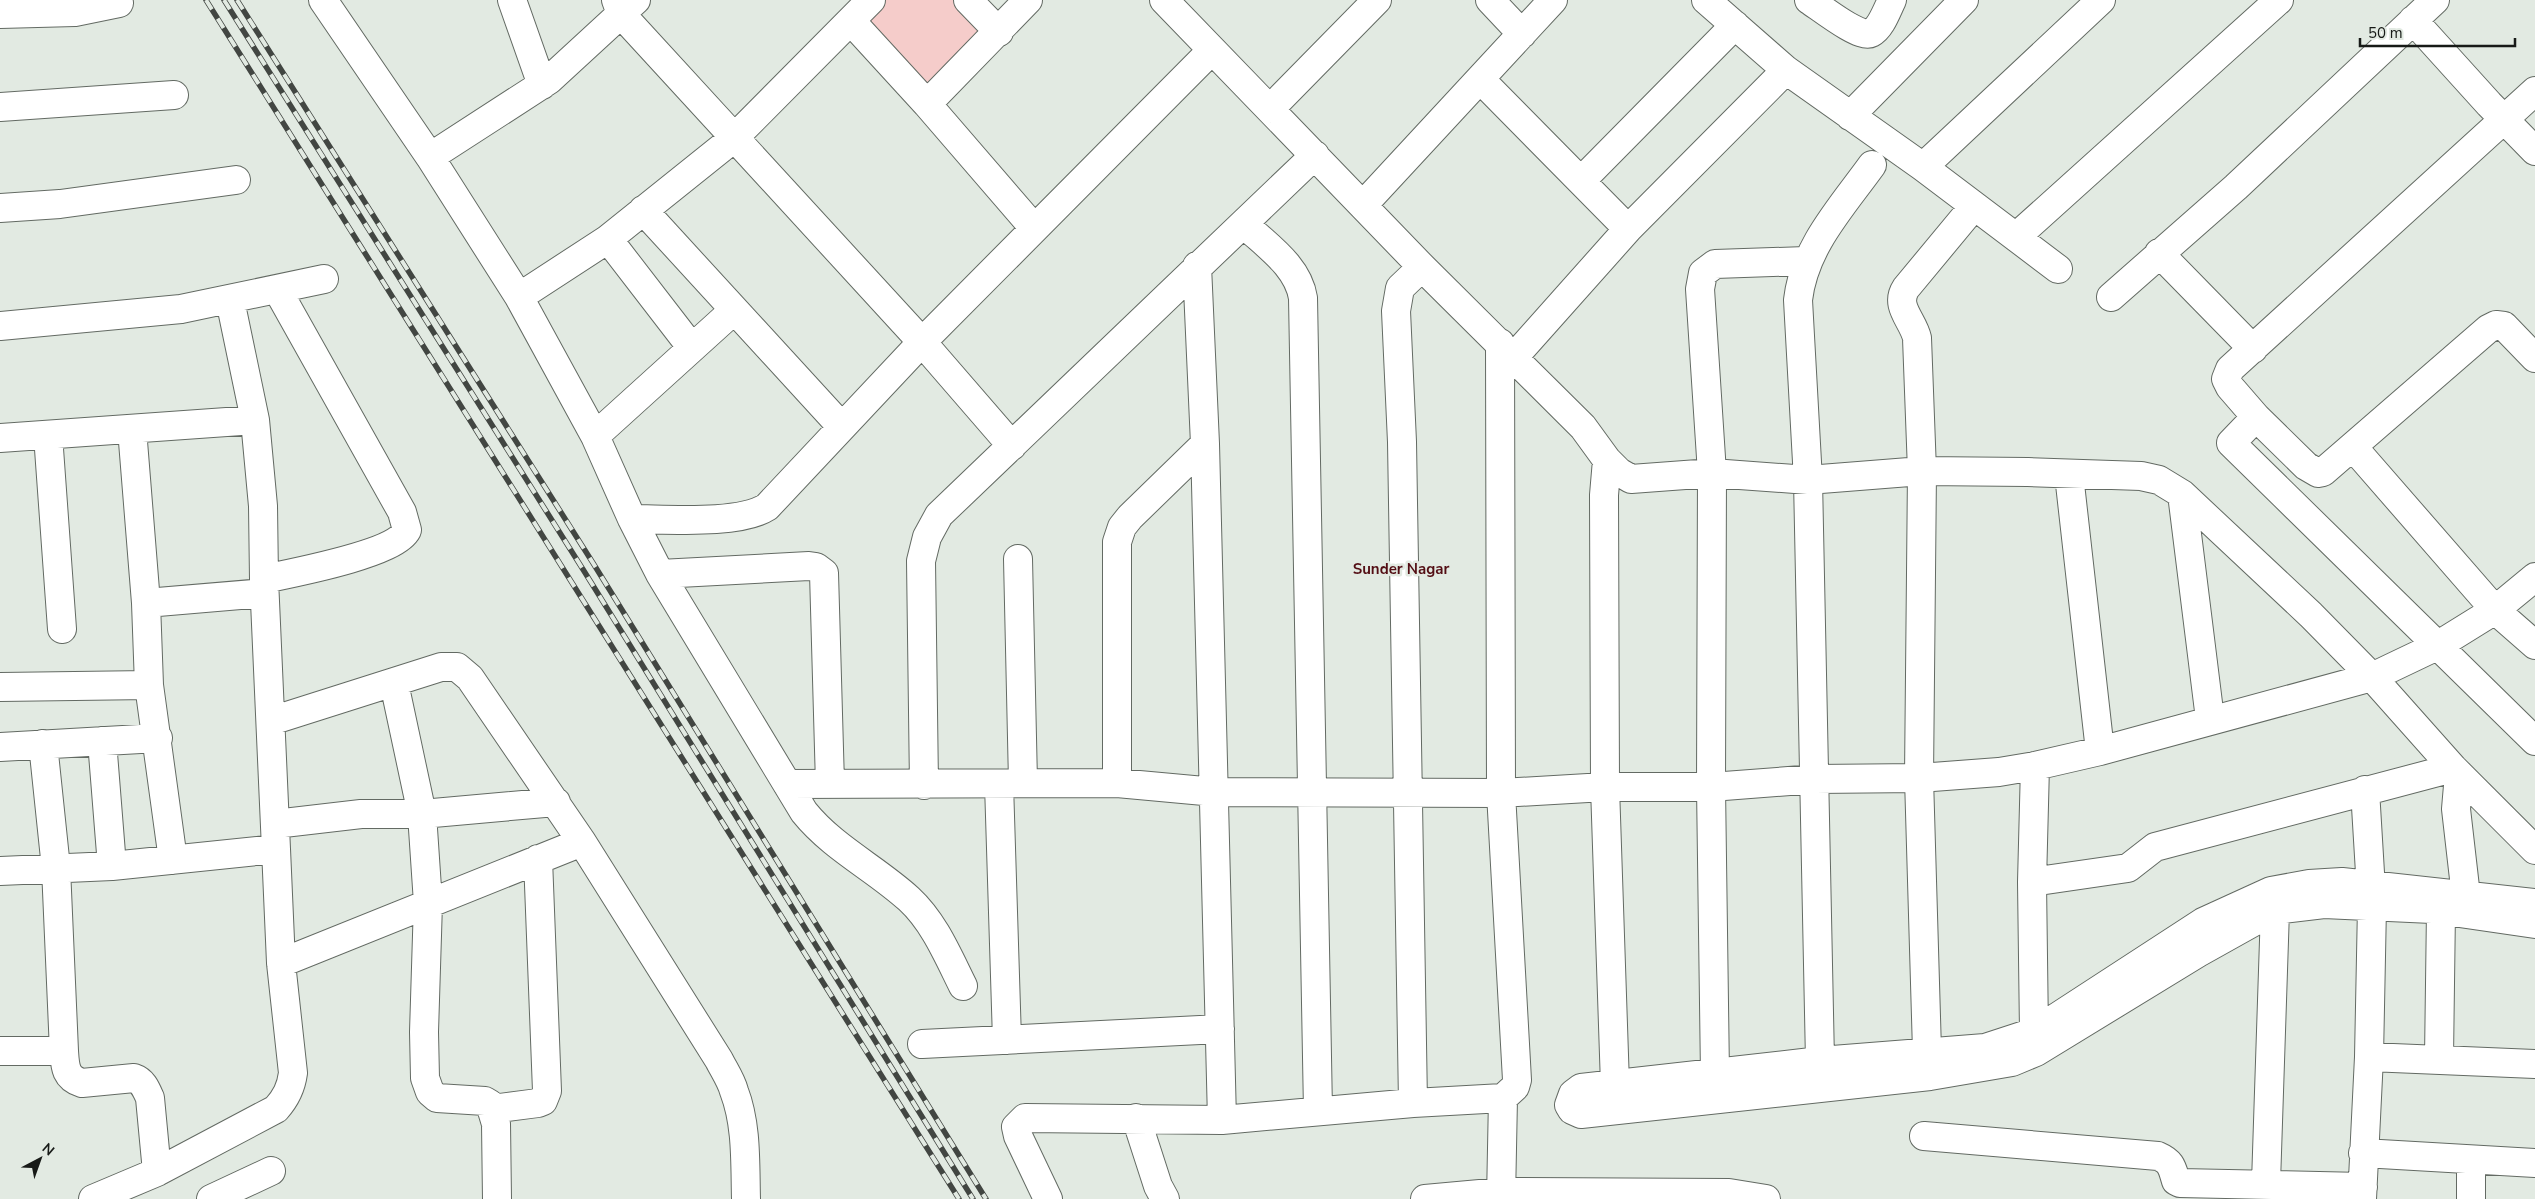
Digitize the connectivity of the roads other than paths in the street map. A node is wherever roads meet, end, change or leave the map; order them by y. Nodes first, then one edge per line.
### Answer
1 (323, 0) edge
2 (512, 0) edge
3 (871, 0) edge
4 (968, 0) edge
5 (1028, 0) edge
6 (1164, 0) edge
7 (1377, 0) edge
8 (1490, 0) edge
9 (1553, 0) edge
10 (1706, 0) edge
11 (1809, 0) edge
12 (1892, 0) edge
13 (1964, 0) edge
14 (2101, 0) edge
15 (2279, 0) edge
16 (2435, 0) edge
17 (119, 3) dead end
18 (624, 5) edge
19 (0, 14) edge
20 (2413, 20) junction
21 (851, 21) junction
22 (1735, 25) junction
23 (999, 32) junction
24 (1522, 34) junction
25 (1212, 50) junction
26 (1786, 70) junction
27 (1480, 79) junction
28 (542, 85) junction
29 (2535, 91) edge
30 (174, 95) dead end
31 (927, 104) junction
32 (0, 107) edge
33 (1270, 109) junction
34 (1850, 116) junction
35 (2504, 120) junction
36 (734, 138) junction
37 (2535, 151) edge
38 (1315, 155) junction
39 (430, 157) junction
40 (1872, 166) dead end
41 (1923, 167) junction
42 (236, 180) dead end
43 (1581, 181) junction
44 (1364, 204) junction
45 (1974, 206) junction
46 (0, 208) edge
47 (643, 210) junction
48 (1245, 225) junction
49 (1034, 228) junction
50 (1628, 229) junction
51 (2016, 237) junction
52 (608, 239) junction
53 (2159, 253) junction
54 (1806, 261) junction
55 (1197, 266) junction
56 (1422, 266) junction
57 (2058, 270) dead end
58 (324, 279) dead end
59 (277, 289) junction
60 (2111, 296) dead end
61 (520, 297) junction
62 (230, 300) junction
63 (733, 311) junction
64 (0, 326) edge
65 (922, 342) junction
66 (692, 348) junction
67 (2253, 348) junction
68 (1507, 350) junction
69 (2535, 358) edge
70 (2256, 417) junction
71 (255, 420) junction
72 (841, 426) junction
73 (132, 429) junction
74 (48, 435) junction
75 (595, 436) junction
76 (0, 438) edge
77 (1205, 444) junction
78 (1012, 446) junction
79 (2353, 447) junction
80 (1607, 460) junction
81 (1922, 471) junction
82 (1712, 473) junction
83 (2069, 475) junction
84 (1808, 480) junction
85 (2182, 494) junction
86 (632, 519) junction
87 (1018, 558) dead end
88 (660, 574) junction
89 (2535, 577) edge
90 (264, 586) junction
91 (146, 603) junction
92 (2495, 610) junction
93 (62, 630) dead end
94 (2535, 645) edge
95 (2437, 646) junction
96 (2372, 677) junction
97 (394, 683) junction
98 (150, 685) junction
99 (0, 688) edge
100 (2210, 720) junction
101 (271, 721) junction
102 (158, 738) junction
103 (102, 741) junction
104 (2535, 741) edge
105 (43, 744) junction
106 (0, 747) edge
107 (2100, 751) junction
108 (2035, 766) junction
109 (2456, 771) junction
110 (1815, 778) junction
111 (1919, 778) junction
112 (1011, 783) junction
113 (1118, 783) junction
114 (788, 784) junction
115 (830, 784) junction
116 (924, 785) junction
117 (1605, 787) junction
118 (1711, 787) junction
119 (1408, 790) junction
120 (2365, 790) junction
121 (1215, 792) junction
122 (1313, 793) junction
123 (1501, 793) junction
124 (556, 802) junction
125 (422, 814) junction
126 (275, 837) junction
127 (582, 842) junction
128 (2535, 850) edge
129 (538, 859) junction
130 (174, 860) junction
131 (112, 866) junction
132 (56, 868) junction
133 (0, 871) edge
134 (2032, 882) junction
135 (2372, 895) junction
136 (2466, 896) junction
137 (2273, 900) junction
138 (428, 903) junction
139 (2535, 903) edge
140 (2441, 910) junction
141 (2535, 924) edge
142 (281, 963) junction
143 (963, 986) dead end
144 (1220, 1029) junction
145 (2034, 1032) junction
146 (1007, 1040) junction
147 (922, 1044) dead end
148 (0, 1051) edge
149 (64, 1051) junction
150 (1927, 1052) junction
151 (2369, 1057) junction
152 (2439, 1058) junction
153 (1820, 1061) junction
154 (2535, 1064) edge
155 (1714, 1075) junction
156 (1615, 1085) junction
157 (1503, 1098) junction
158 (1413, 1103) junction
159 (492, 1110) junction
160 (1318, 1111) junction
161 (1136, 1118) junction
162 (1222, 1120) junction
163 (1924, 1136) dead end
164 (2363, 1153) junction
165 (2471, 1160) junction
166 (2535, 1164) edge
167 (272, 1171) dead end
168 (158, 1172) junction
169 (2266, 1183) junction
170 (2362, 1193) edge
171 (1502, 1196) edge
172 (93, 1199) edge
173 (211, 1199) edge
174 (497, 1199) edge
175 (746, 1199) edge
176 (1048, 1199) edge
177 (1165, 1199) edge
178 (1424, 1199) edge
179 (1766, 1199) edge
180 (2471, 1199) edge

1 - 39 street
2 - 28 street
3 - 21 street
4 - 23 street
5 - 23 street
6 - 25 street
7 - 33 street
8 - 24 street
9 - 24 street
10 - 22 street
11 - 12 street
13 - 34 street
14 - 41 street
15 - 51 street
16 - 20 street
17 - 19 street
18 - 28 street
18 - 36 street
20 - 35 street
20 - 53 street
21 - 31 street
21 - 36 street
22 - 26 street
22 - 43 street
23 - 31 street
24 - 27 street
25 - 33 street
25 - 49 street
26 - 34 street
26 - 50 street
27 - 43 street
27 - 44 street
28 - 39 street
29 - 35 street
30 - 32 street
31 - 49 street
33 - 38 street
34 - 41 street
35 - 37 street
35 - 67 street
36 - 47 street
36 - 65 street
38 - 44 street
38 - 48 street
39 - 61 street
40 - 54 street
41 - 45 street
42 - 46 street
43 - 50 street
44 - 56 street
45 - 51 street
45 - 81 street
47 - 52 street
47 - 63 street
48 - 55 street
48 - 122 street
49 - 65 street
50 - 68 street
51 - 57 street
52 - 61 street
52 - 66 street
53 - 60 street
53 - 67 street
54 - 82 street
54 - 84 street
55 - 77 street
55 - 78 street
56 - 68 street
56 - 119 street
58 - 59 street
59 - 62 street
59 - 90 street
61 - 75 street
62 - 64 street
62 - 71 street
63 - 66 street
63 - 72 street
65 - 72 street
65 - 78 street
66 - 75 street
67 - 70 street
68 - 80 street
68 - 123 street
69 - 79 street
70 - 79 street
70 - 95 street
71 - 73 street
71 - 90 street
72 - 86 street
73 - 74 street
73 - 91 street
74 - 76 street
74 - 93 street
75 - 86 street
77 - 113 street
77 - 121 street
78 - 116 street
79 - 92 street
80 - 82 street
80 - 117 street
81 - 83 street
81 - 84 street
81 - 111 street
82 - 84 street
82 - 118 street
83 - 85 street
83 - 107 street
84 - 110 street
85 - 96 street
85 - 100 street
86 - 88 street
87 - 112 street
88 - 114 street
88 - 115 street
89 - 92 street
90 - 91 street
90 - 101 street
91 - 98 street
92 - 94 street
92 - 95 street
95 - 96 street
95 - 104 street
96 - 100 street
96 - 109 street
97 - 101 street
97 - 124 street
97 - 125 street
98 - 99 street
98 - 102 street
100 - 107 street
101 - 126 street
102 - 103 street
102 - 130 street
103 - 105 street
103 - 131 street
105 - 106 street
105 - 132 street
107 - 108 street
108 - 111 street
108 - 134 street
109 - 120 street
109 - 128 street
109 - 136 street
110 - 111 street
110 - 118 street
110 - 153 street
111 - 150 street
112 - 113 street
112 - 116 street
112 - 146 street
113 - 121 street
114 - 115 street
114 - 143 street
115 - 116 street
117 - 118 street
117 - 123 street
117 - 156 street
118 - 155 street
119 - 122 street
119 - 123 street
119 - 158 street
120 - 134 street
120 - 135 street
121 - 122 street
121 - 144 street
122 - 160 street
123 - 157 street
124 - 125 street
124 - 127 street
125 - 126 street
125 - 138 street
126 - 130 street
126 - 142 street
127 - 129 street
127 - 175 street
129 - 138 street
129 - 159 street
130 - 131 street
131 - 132 street
132 - 133 street
132 - 149 street
134 - 145 street
135 - 136 street
135 - 137 street
135 - 140 street
135 - 151 street
136 - 139 street
137 - 145 street
137 - 156 street
137 - 169 street
138 - 142 street
138 - 159 street
140 - 141 street
140 - 152 street
142 - 168 street
144 - 146 street
144 - 162 street
145 - 150 street
146 - 147 street
148 - 149 street
149 - 168 street
150 - 153 street
151 - 152 street
151 - 164 street
152 - 154 street
153 - 155 street
155 - 156 street
157 - 158 street
157 - 171 street
158 - 160 street
159 - 174 street
160 - 162 street
161 - 162 street
161 - 176 street
161 - 177 street
163 - 169 street
164 - 165 street
164 - 170 street
165 - 166 street
165 - 180 street
167 - 173 street
168 - 172 street
169 - 170 street
171 - 178 street
171 - 179 street

